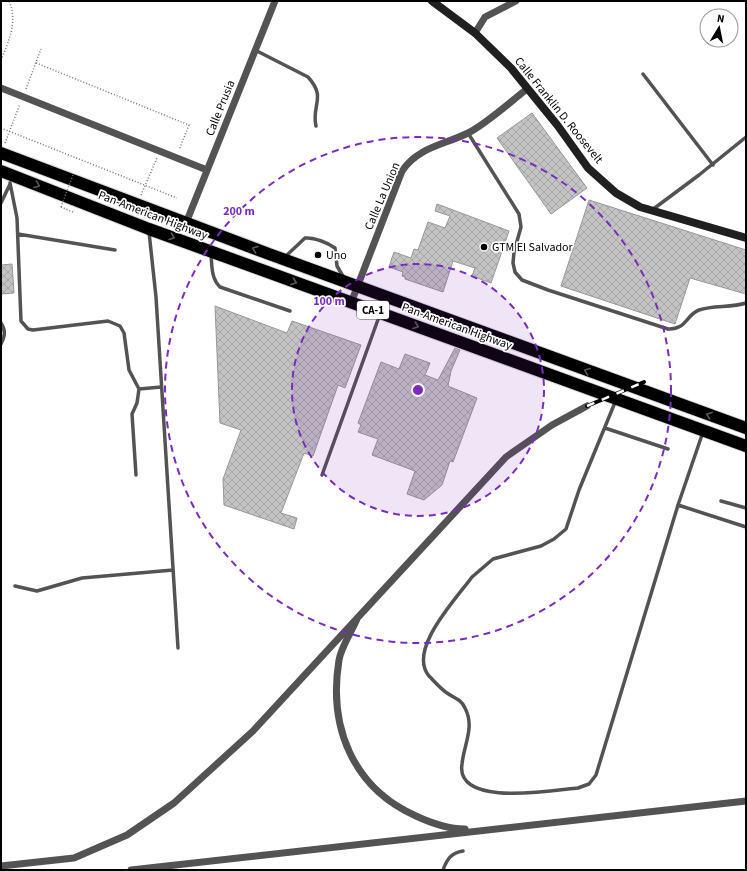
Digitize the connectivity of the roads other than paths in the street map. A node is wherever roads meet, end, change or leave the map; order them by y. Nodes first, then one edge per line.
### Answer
1 (275, 1) edge
2 (432, 1) edge
3 (516, 1) edge
4 (475, 33) junction
5 (255, 50) junction
6 (643, 74) dead end
7 (1, 88) edge
8 (527, 89) junction
9 (316, 126) dead end
10 (468, 133) junction
11 (746, 137) edge
12 (1, 153) edge
13 (713, 165) junction
14 (207, 170) junction
15 (1, 171) edge
16 (12, 179) junction
17 (1, 203) edge
18 (652, 210) junction
19 (186, 223) junction
20 (149, 229) junction
21 (18, 234) junction
22 (746, 238) edge
23 (115, 250) dead end
24 (210, 251) junction
25 (287, 255) dead end
26 (320, 272) junction
27 (352, 284) junction
28 (313, 289) junction
29 (371, 291) junction
30 (351, 303) junction
31 (746, 303) edge
32 (366, 308) junction
33 (290, 311) dead end
34 (381, 313) junction
35 (1, 323) edge
36 (1, 344) edge
37 (161, 387) junction
38 (139, 389) junction
39 (616, 399) junction
40 (587, 406) dead end
41 (605, 428) junction
42 (746, 428) edge
43 (703, 431) junction
44 (746, 446) edge
45 (668, 449) dead end
46 (136, 475) dead end
47 (322, 475) dead end
48 (721, 501) dead end
49 (678, 505) junction
50 (746, 508) edge
51 (746, 526) edge
52 (173, 570) junction
53 (16, 586) dead end
54 (360, 612) junction
55 (178, 648) dead end
56 (746, 801) edge
57 (746, 805) edge
58 (493, 829) junction
59 (463, 851) dead end
60 (1, 866) edge
61 (130, 870) edge
62 (443, 870) edge

1 - 5 street, Calle Prusia
2 - 4 main road, Calle Franklin D. Roosevelt
3 - 4 street
4 - 8 main road, Calle Franklin D. Roosevelt
5 - 9 lane
5 - 14 street, Calle Prusia
6 - 13 lane
7 - 14 street
8 - 10 street, Calle La Union
8 - 18 main road, Calle Franklin D. Roosevelt
10 - 27 street, Calle La Union
10 - 31 lane
11 - 13 lane
12 - 19 highway, Pan-American Highway / CA-1
13 - 18 lane
14 - 19 street, Calle Prusia
15 - 16 highway, Pan-American Highway / CA-1
16 - 17 lane
16 -> 20 highway, Pan-American Highway / CA-1
16 - 21 lane
18 - 22 main road, Calle Franklin D. Roosevelt
26 -> 19 highway, Pan-American Highway / CA-1
20 -> 24 highway, Pan-American Highway / CA-1
20 - 37 lane
21 - 23 lane
21 - 38 lane
24 -> 28 highway, Pan-American Highway / CA-1
24 - 33 lane
25 - 27 lane
26 - 27 highway, Pan-American Highway / CA-1
26 - 28 highway
27 - 29 highway, Pan-American Highway / CA-1
27 - 30 street, Calle La Union
28 - 30 highway, Pan-American Highway / CA-1
29 - 32 highway
42 -> 29 highway, Pan-American Highway / CA-1
30 - 32 highway, Pan-American Highway / CA-1
32 - 34 highway, Pan-American Highway / CA-1
34 -> 39 highway, Pan-American Highway / CA-1
34 - 47 lane
35 - 36 lane
37 - 38 lane
37 - 52 lane
38 - 46 lane
39 - 41 lane
39 - 43 highway, Pan-American Highway / CA-1
40 - 54 street
41 - 45 lane
41 - 49 lane
43 - 44 highway, Pan-American Highway / CA-1
43 - 49 lane
48 - 50 lane
49 - 51 lane
52 - 53 lane
52 - 55 lane
54 - 58 street
54 - 60 street
56 - 57 street
56 - 58 street
58 - 61 street
59 - 62 lane

